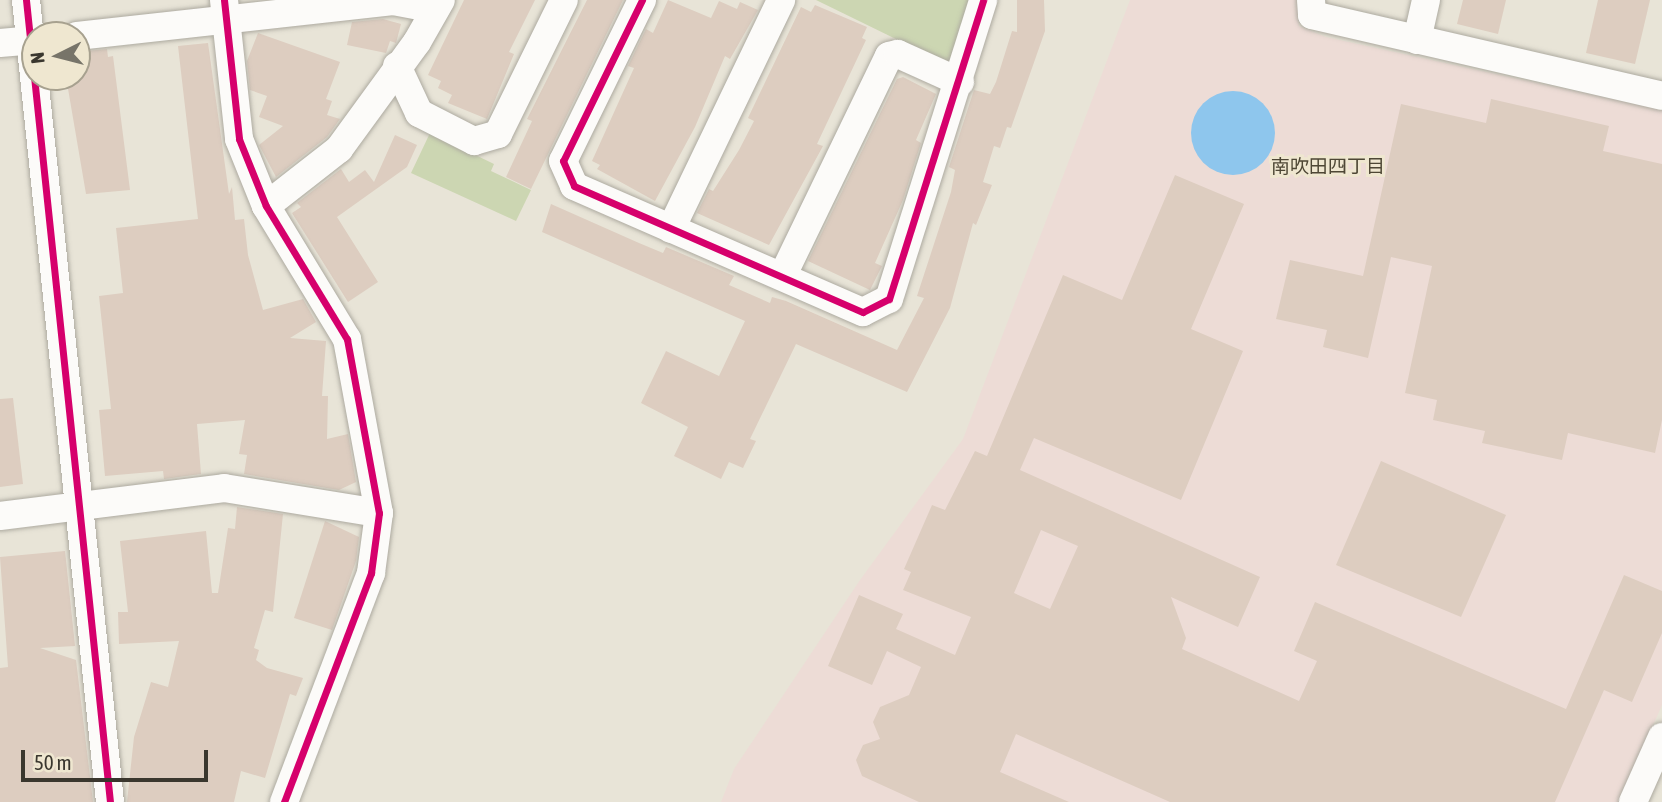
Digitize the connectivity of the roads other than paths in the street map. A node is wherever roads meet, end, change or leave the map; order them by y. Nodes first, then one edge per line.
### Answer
1 (26, 0) edge
2 (564, 0) edge
3 (642, 0) edge
4 (781, 0) edge
5 (983, 0) edge
6 (1311, 0) edge
7 (1426, 0) edge
8 (435, 3) edge
9 (225, 10) edge
10 (29, 21) edge
11 (91, 34) edge
12 (1417, 40) junction
13 (21, 41) edge
14 (0, 43) edge
15 (397, 66) junction
16 (960, 82) junction
17 (37, 91) edge
18 (1662, 96) edge
19 (266, 206) junction
20 (671, 229) junction
21 (783, 275) junction
22 (79, 508) junction
23 (379, 513) junction
24 (0, 516) edge
25 (1662, 737) edge
26 (110, 802) edge
27 (284, 802) edge
28 (1633, 802) edge

1 - 10 street
2 - 15 street
3 - 20 street
4 - 20 street
5 - 16 street
6 - 12 street
7 - 12 street
8 - 9 street
8 - 15 street
9 - 11 street
9 - 19 street
12 - 18 street
13 - 14 street
15 - 19 street
16 - 21 street
16 - 21 street
17 - 22 street
19 - 23 street
20 - 21 street
22 - 23 street
22 - 24 street
22 - 26 street
23 - 27 street
25 - 28 street

